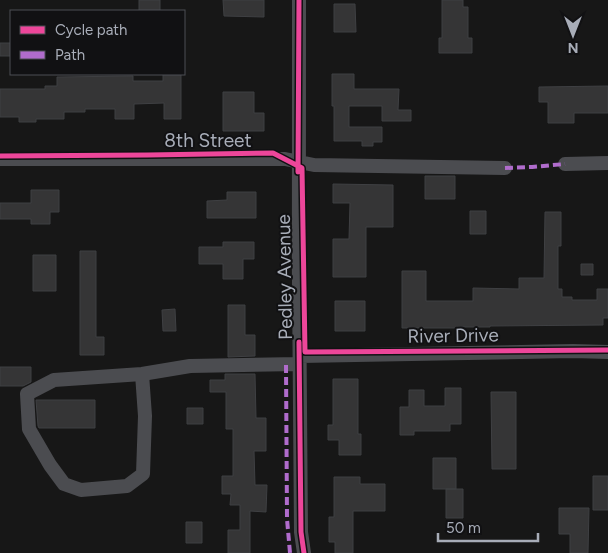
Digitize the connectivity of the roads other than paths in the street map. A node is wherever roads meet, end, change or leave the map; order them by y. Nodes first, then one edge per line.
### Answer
1 (299, 0) edge
2 (0, 159) edge
3 (298, 162) junction
4 (608, 162) edge
5 (565, 164) dead end
6 (505, 168) dead end
7 (608, 352) edge
8 (299, 360) junction
9 (142, 374) junction
10 (304, 553) edge

1 - 3 street, Pedley Avenue
2 - 3 street, 8th Street
3 - 6 street, 8th Street
3 - 8 street, Pedley Avenue
4 - 5 street
7 - 8 street, River Drive
8 - 9 street, River Drive
8 - 10 street, Pedley Avenue
9 - 9 street

